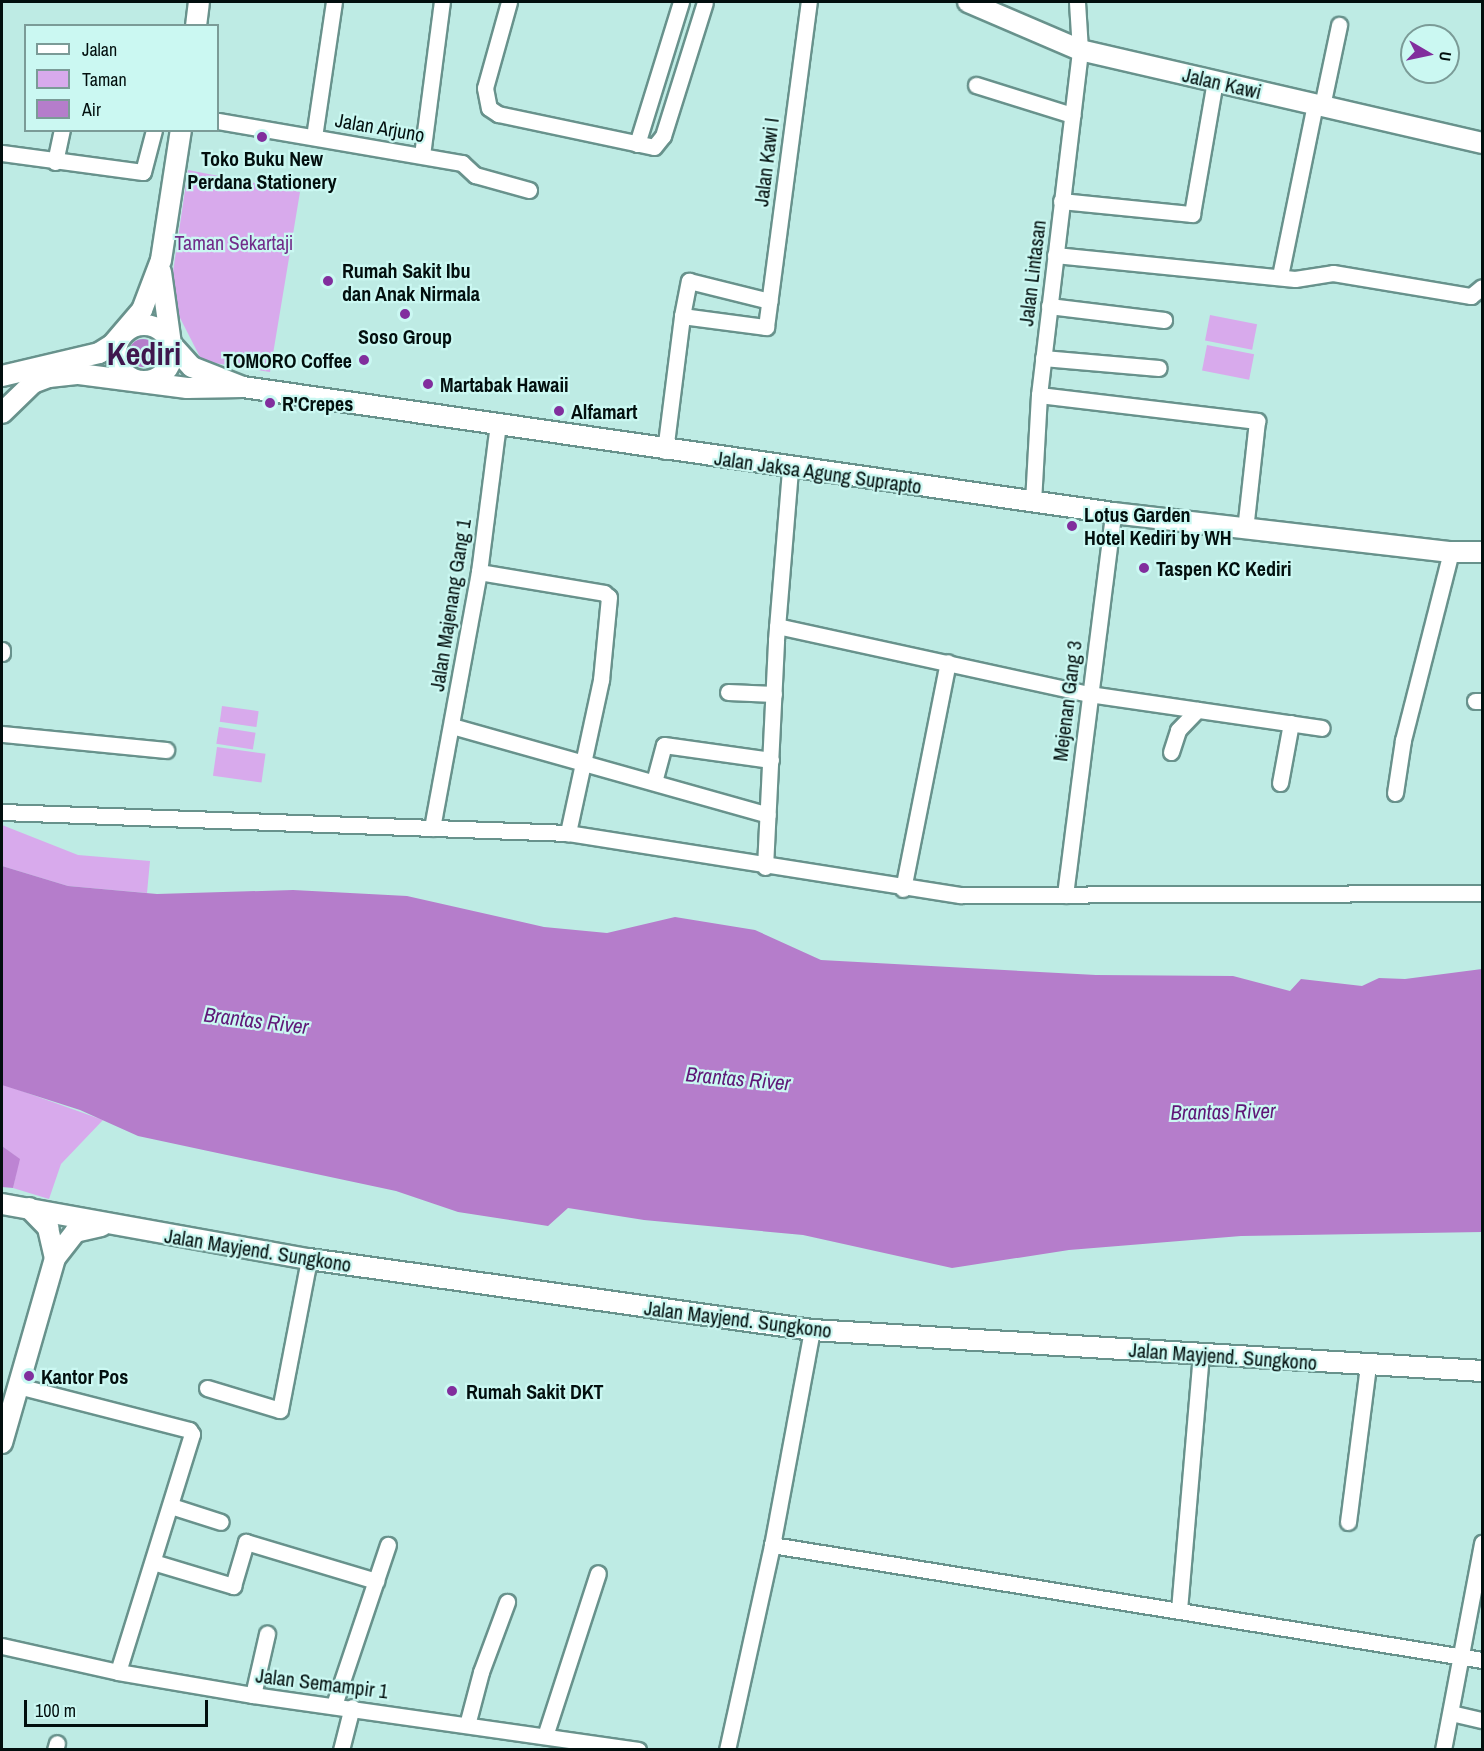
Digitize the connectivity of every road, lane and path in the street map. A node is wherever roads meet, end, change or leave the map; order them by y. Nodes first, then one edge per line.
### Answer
1 (199, 2) edge
2 (334, 2) edge
3 (442, 2) edge
4 (509, 2) edge
5 (681, 2) edge
6 (705, 2) edge
7 (809, 2) edge
8 (968, 2) edge
9 (1077, 2) edge
10 (196, 24) edge
11 (1340, 25) dead end
12 (1080, 50) junction
13 (1215, 81) junction
14 (976, 85) dead end
15 (1319, 105) junction
16 (1072, 115) junction
17 (219, 121) edge
18 (62, 132) edge
19 (153, 132) edge
20 (181, 132) edge
21 (314, 137) junction
22 (1482, 143) edge
23 (637, 144) junction
24 (2, 153) edge
25 (422, 155) junction
26 (55, 162) junction
27 (530, 190) dead end
28 (1061, 201) junction
29 (1055, 255) junction
30 (161, 260) junction
31 (1280, 276) junction
32 (1482, 286) edge
33 (770, 301) junction
34 (1049, 306) junction
35 (682, 316) junction
36 (1164, 320) dead end
37 (122, 335) junction
38 (171, 344) junction
39 (1043, 358) junction
40 (1159, 368) dead end
41 (2, 376) edge
42 (140, 382) junction
43 (243, 387) junction
44 (1039, 395) junction
45 (2, 413) edge
46 (498, 423) junction
47 (665, 451) junction
48 (790, 468) junction
49 (1033, 502) junction
50 (1113, 513) junction
51 (1245, 529) junction
52 (1451, 552) junction
53 (1482, 552) edge
54 (479, 572) junction
55 (777, 626) junction
56 (948, 662) junction
57 (728, 692) dead end
58 (774, 693) junction
59 (1089, 694) junction
60 (1197, 710) junction
61 (1291, 723) junction
62 (452, 726) junction
63 (1323, 728) dead end
64 (2, 734) edge
65 (166, 750) dead end
66 (1171, 752) dead end
67 (771, 760) junction
68 (584, 763) junction
69 (654, 782) junction
70 (1280, 783) dead end
71 (1395, 793) dead end
72 (2, 812) edge
73 (768, 815) junction
74 (433, 822) junction
75 (568, 833) junction
76 (765, 867) junction
77 (903, 889) junction
78 (1482, 893) edge
79 (1065, 895) junction
80 (2, 1204) edge
81 (29, 1208) junction
82 (111, 1225) junction
83 (55, 1258) junction
84 (309, 1259) junction
85 (812, 1330) junction
86 (1201, 1353) junction
87 (1368, 1365) junction
88 (1482, 1371) edge
89 (18, 1386) junction
90 (207, 1388) dead end
91 (2, 1443) edge
92 (171, 1506) junction
93 (221, 1522) dead end
94 (1348, 1522) dead end
95 (388, 1545) dead end
96 (771, 1545) junction
97 (1482, 1550) edge
98 (153, 1562) junction
99 (598, 1572) dead end
100 (376, 1581) junction
101 (507, 1602) dead end
102 (1179, 1610) junction
103 (267, 1634) dead end
104 (2, 1646) edge
105 (1460, 1656) junction
106 (1482, 1660) edge
107 (118, 1672) junction
108 (253, 1695) junction
109 (334, 1705) junction
110 (352, 1707) junction
111 (1450, 1713) junction
112 (1482, 1720) edge
113 (467, 1725) junction
114 (551, 1741) edge
115 (596, 1746) edge
116 (341, 1749) edge
117 (638, 1749) edge
118 (728, 1749) edge
119 (1443, 1749) edge

1 - 10 main road
2 - 21 street
3 - 25 street
4 - 23 street
5 - 23 street
6 - 23 street
7 - 33 street, Jalan Kawi I
8 - 12 main road, Jalan Kawi
9 - 12 street, Jalan Lintasan
11 - 15 street
12 - 13 main road, Jalan Kawi
12 - 16 street, Jalan Lintasan
13 - 15 main road, Jalan Kawi
13 - 28 street
14 - 16 street
15 - 22 main road, Jalan Kawi
15 - 31 street
16 - 28 street, Jalan Lintasan
17 - 21 street, Jalan Arjuno
18 - 26 street
19 - 26 street
20 - 30 main road
21 - 25 street, Jalan Arjuno
24 - 26 street
25 - 27 street, Jalan Arjuno
28 - 29 street, Jalan Lintasan
29 - 31 street
29 - 34 street, Jalan Lintasan
30 - 37 main road
30 - 38 main road
31 - 32 street
33 - 35 street, Jalan Kawi I
33 - 35 street
34 - 36 street
34 - 39 street, Jalan Lintasan
35 - 47 street
37 - 38 main road
37 - 41 main road
37 - 42 main road
38 - 42 main road
38 - 43 main road
39 - 40 street
39 - 44 street, Jalan Lintasan
42 - 43 main road
42 - 45 main road
43 - 46 main road, Jalan Jaksa Agung Suprapto
44 - 49 street, Jalan Lintasan
44 - 51 street
46 - 47 main road, Jalan Jaksa Agung Suprapto
46 - 54 street, Jalan Majenang Gang 1
47 - 48 main road, Jalan Jaksa Agung Suprapto
48 - 49 main road, Jalan Jaksa Agung Suprapto
48 - 55 street
49 - 50 main road, Jalan Jaksa Agung Suprapto
50 - 51 main road, Jalan Jaksa Agung Suprapto
50 - 59 street, Mejenan Gang 3
51 - 52 main road, Jalan Jaksa Agung Suprapto
52 - 53 main road, Jalan Jaksa Agung Suprapto
52 - 71 street
54 - 62 street, Jalan Majenang Gang 1
54 - 68 street
55 - 56 street
55 - 58 street
56 - 59 street
56 - 77 street
57 - 58 street
58 - 67 street
59 - 60 street
59 - 79 street, Mejenan Gang 3
60 - 61 street
60 - 66 street
61 - 63 street
61 - 70 street
62 - 68 street
62 - 74 street, Jalan Majenang Gang 1
64 - 65 street
67 - 69 street
67 - 73 street
68 - 69 street
68 - 75 street
69 - 73 street
72 - 74 street
73 - 76 street
74 - 75 street
75 - 76 street
76 - 77 street
77 - 79 street
78 - 79 street
80 - 81 main road, Jalan Mayjend. Sungkono
81 - 82 main road, Jalan Mayjend. Sungkono
81 - 83 main road
82 - 83 main road
82 - 84 main road, Jalan Mayjend. Sungkono
83 - 89 main road
84 - 85 main road, Jalan Mayjend. Sungkono
84 - 90 street
85 - 86 main road, Jalan Mayjend. Sungkono
85 - 96 street
86 - 87 main road, Jalan Mayjend. Sungkono
86 - 102 street
87 - 88 main road, Jalan Mayjend. Sungkono
87 - 94 street
89 - 91 main road
89 - 92 street
92 - 93 street
92 - 98 street
95 - 100 street
96 - 102 street
96 - 118 street
97 - 105 street
98 - 100 street
98 - 107 street
99 - 114 street
100 - 109 street
101 - 113 street
102 - 105 street
103 - 108 street
104 - 107 street, Jalan Semampir 1
105 - 106 street
105 - 111 street
107 - 108 street, Jalan Semampir 1
108 - 109 street, Jalan Semampir 1
109 - 110 street, Jalan Semampir 1
110 - 113 street, Jalan Semampir 1
110 - 116 street
111 - 112 street
111 - 119 street
113 - 114 street, Jalan Semampir 1
114 - 115 street, Jalan Semampir 1
115 - 117 street, Jalan Semampir 1

